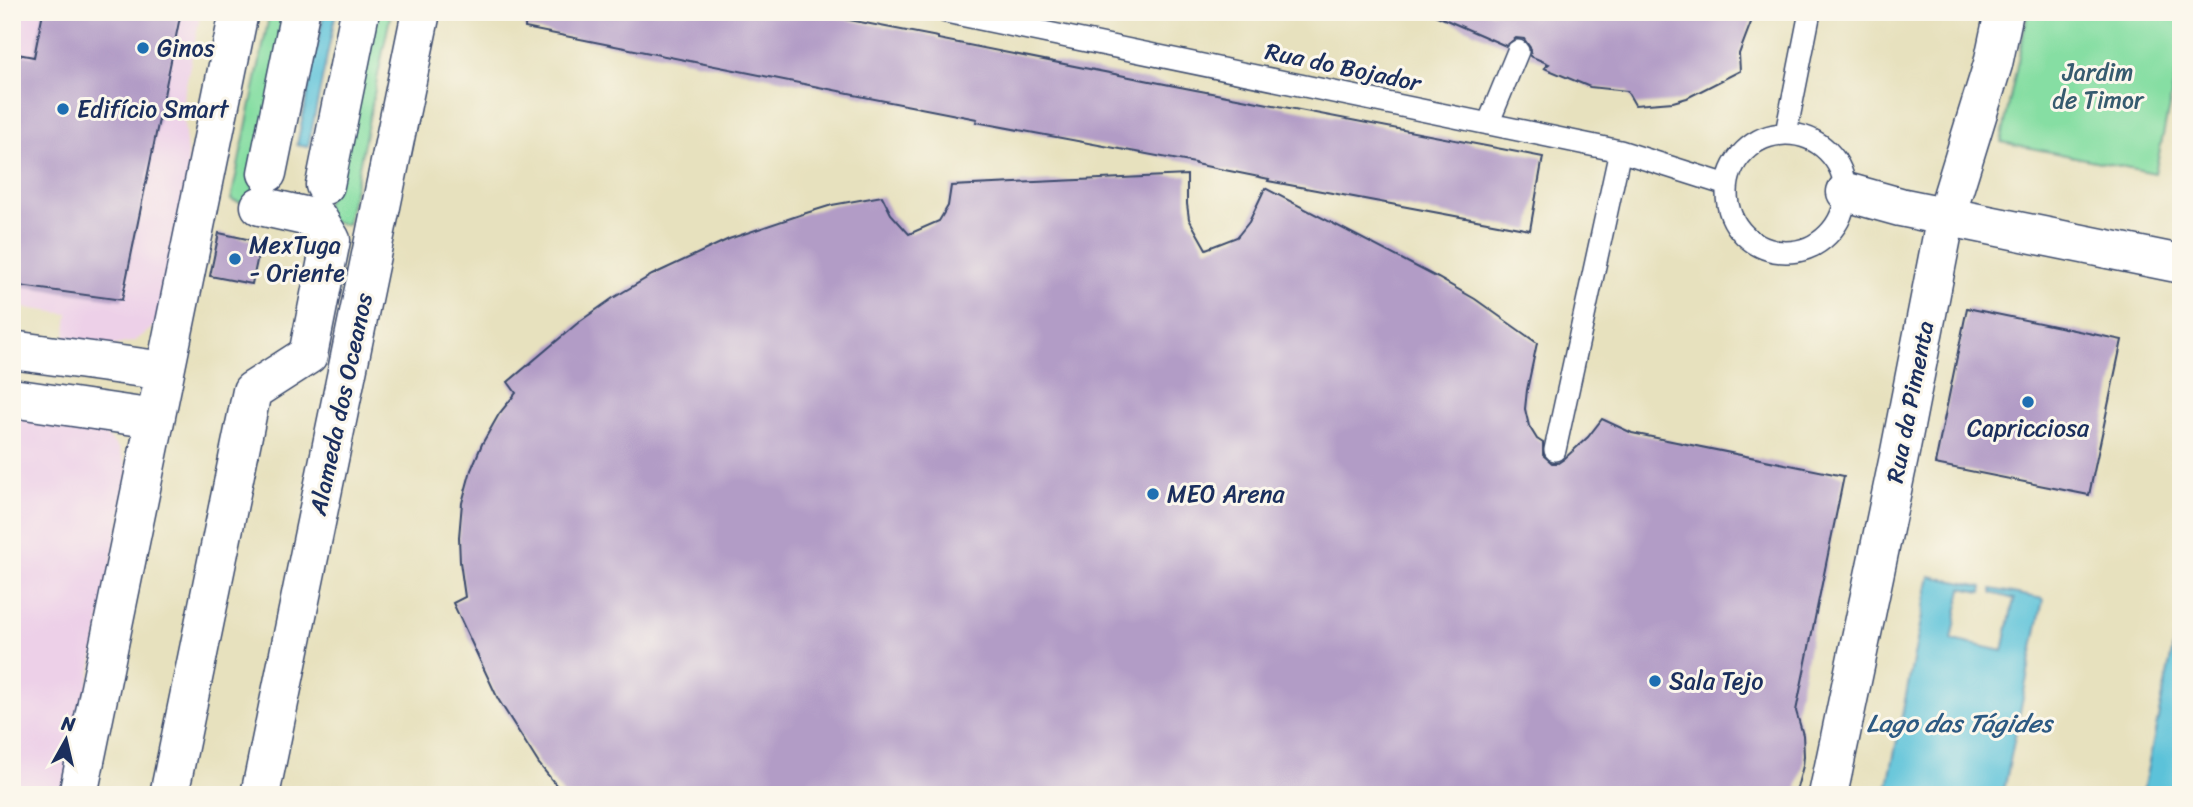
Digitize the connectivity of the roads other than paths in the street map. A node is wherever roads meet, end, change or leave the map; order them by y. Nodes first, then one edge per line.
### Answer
1 (239, 12) edge
2 (300, 12) edge
3 (360, 12) edge
4 (421, 12) edge
5 (946, 12) edge
6 (1811, 12) edge
7 (2004, 12) edge
8 (1518, 51) dead end
9 (1488, 124) junction
10 (1786, 133) junction
11 (1620, 151) junction
12 (325, 185) dead end
13 (1727, 185) junction
14 (1846, 192) junction
15 (1946, 216) junction
16 (2181, 264) edge
17 (12, 350) edge
18 (86, 360) junction
19 (165, 372) junction
20 (12, 398) edge
21 (80, 408) junction
22 (155, 419) junction
23 (1555, 450) dead end
24 (78, 795) edge
25 (169, 795) edge
26 (260, 795) edge
27 (1828, 795) edge

1 - 19 street
2 - 25 street, Alameda dos Oceanos
3 - 12 street
4 - 26 street, Alameda dos Oceanos
5 - 9 lane, Rua do Bojador
6 - 10 lane
7 - 15 street, Rua da Pimenta
8 - 9 lane
9 - 11 lane, Rua do Bojador
10 - 13 lane
10 - 14 lane
11 - 13 lane, Rua do Bojador
11 - 23 lane
13 - 14 lane
14 - 15 street
15 - 16 street
15 - 27 street, Rua da Pimenta
17 - 18 street
18 - 19 street
18 - 21 street
19 - 22 street
20 - 21 street
21 - 22 street
22 - 24 street

